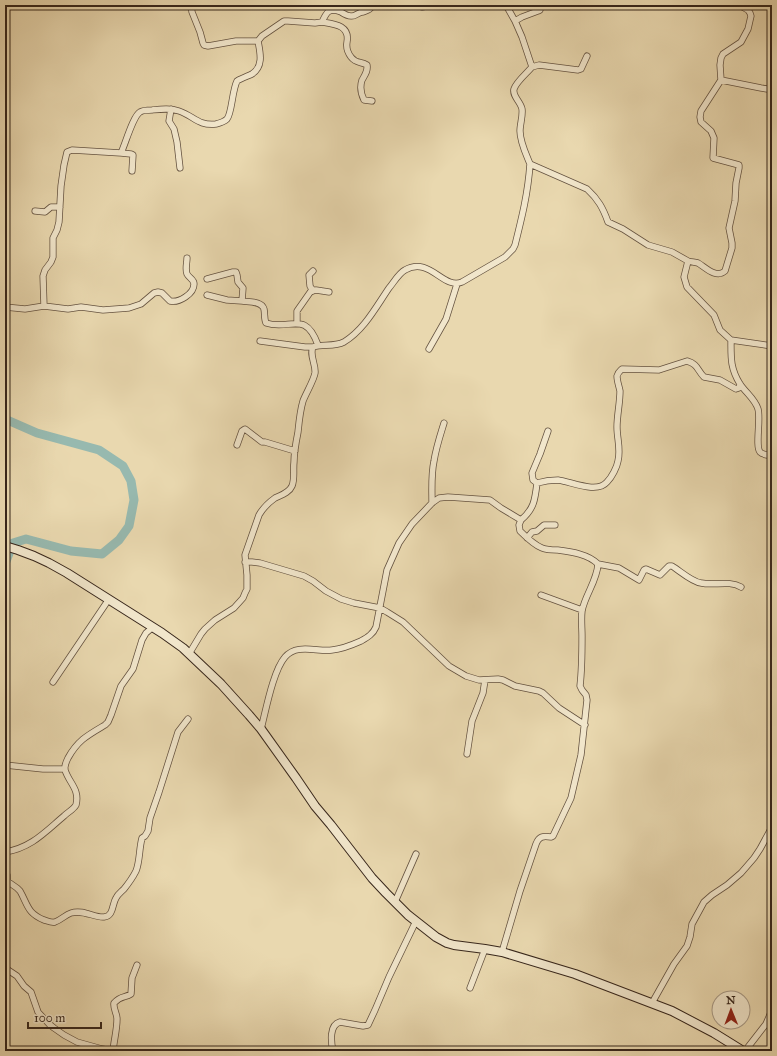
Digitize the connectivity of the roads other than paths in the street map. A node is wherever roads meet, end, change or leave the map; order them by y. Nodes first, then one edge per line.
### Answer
1 (192, 5) edge
2 (373, 5) edge
3 (434, 5) edge
4 (506, 5) edge
5 (541, 5) edge
6 (738, 5) edge
7 (422, 7) dead end
8 (515, 21) junction
9 (322, 22) junction
10 (258, 41) junction
11 (587, 56) dead end
12 (532, 67) junction
13 (721, 80) junction
14 (772, 88) edge
15 (372, 101) dead end
16 (170, 109) junction
17 (121, 154) junction
18 (530, 164) junction
19 (180, 168) dead end
20 (132, 171) dead end
21 (60, 207) junction
22 (35, 211) dead end
23 (187, 258) dead end
24 (688, 262) junction
25 (313, 270) dead end
26 (207, 279) dead end
27 (457, 284) junction
28 (313, 290) junction
29 (329, 292) dead end
30 (207, 295) dead end
31 (242, 302) junction
32 (44, 306) junction
33 (5, 307) edge
34 (297, 324) junction
35 (732, 340) junction
36 (260, 341) dead end
37 (316, 346) junction
38 (772, 346) edge
39 (429, 349) dead end
40 (740, 384) junction
41 (444, 424) dead end
42 (548, 432) dead end
43 (237, 445) dead end
44 (295, 451) junction
45 (772, 456) edge
46 (537, 483) junction
47 (432, 503) junction
48 (521, 520) junction
49 (555, 525) dead end
50 (527, 538) junction
51 (5, 546) edge
52 (245, 562) junction
53 (598, 564) junction
54 (741, 588) dead end
55 (541, 594) dead end
56 (108, 599) junction
57 (380, 608) junction
58 (582, 610) junction
59 (153, 627) junction
60 (189, 654) junction
61 (485, 680) junction
62 (53, 682) dead end
63 (188, 719) dead end
64 (585, 725) junction
65 (260, 729) junction
66 (468, 754) dead end
67 (5, 765) edge
68 (65, 769) junction
69 (772, 827) edge
70 (770, 834) edge
71 (5, 852) edge
72 (416, 854) dead end
73 (5, 871) edge
74 (6, 879) edge
75 (395, 902) junction
76 (416, 921) junction
77 (485, 949) junction
78 (502, 952) junction
79 (137, 965) dead end
80 (5, 968) edge
81 (470, 988) dead end
82 (652, 1003) junction
83 (772, 1010) edge
84 (113, 1051) edge
85 (332, 1051) edge
86 (744, 1051) edge

1 - 10 street
2 - 9 street
3 - 7 street
4 - 8 street
5 - 8 street
6 - 13 street
8 - 12 street
9 - 10 street
9 - 15 street
10 - 16 street
11 - 12 street
12 - 18 street
13 - 14 street
13 - 24 street
16 - 17 street
16 - 19 street
17 - 20 street
17 - 21 street
18 - 24 street
18 - 27 street
21 - 22 street
21 - 32 street
23 - 32 street
24 - 35 street
25 - 28 street
26 - 31 street
27 - 37 street
27 - 39 street
28 - 29 street
28 - 34 street
30 - 31 street
31 - 34 street
32 - 33 street
34 - 37 street
35 - 38 street
35 - 40 street
36 - 37 street
37 - 44 street
40 - 45 street
40 - 46 street
41 - 47 street
42 - 46 street
43 - 44 street
44 - 52 street
46 - 48 street
47 - 48 street
47 - 57 street
48 - 50 street
49 - 50 street
50 - 53 street
51 - 56 street
52 - 57 street
52 - 60 street
53 - 54 street
53 - 58 street
55 - 58 street
56 - 59 street
56 - 62 street
57 - 61 street
57 - 65 street
58 - 64 street
59 - 60 street
59 - 68 street
60 - 65 street
61 - 64 street
61 - 66 street
63 - 74 street
64 - 78 street
65 - 75 street
67 - 68 street
68 - 71 street
69 - 70 street
70 - 82 street
72 - 75 street
73 - 74 street
75 - 76 street
76 - 77 street
76 - 85 street
77 - 78 street
77 - 81 street
78 - 82 street
79 - 84 street
80 - 84 street
82 - 86 street
83 - 86 street

